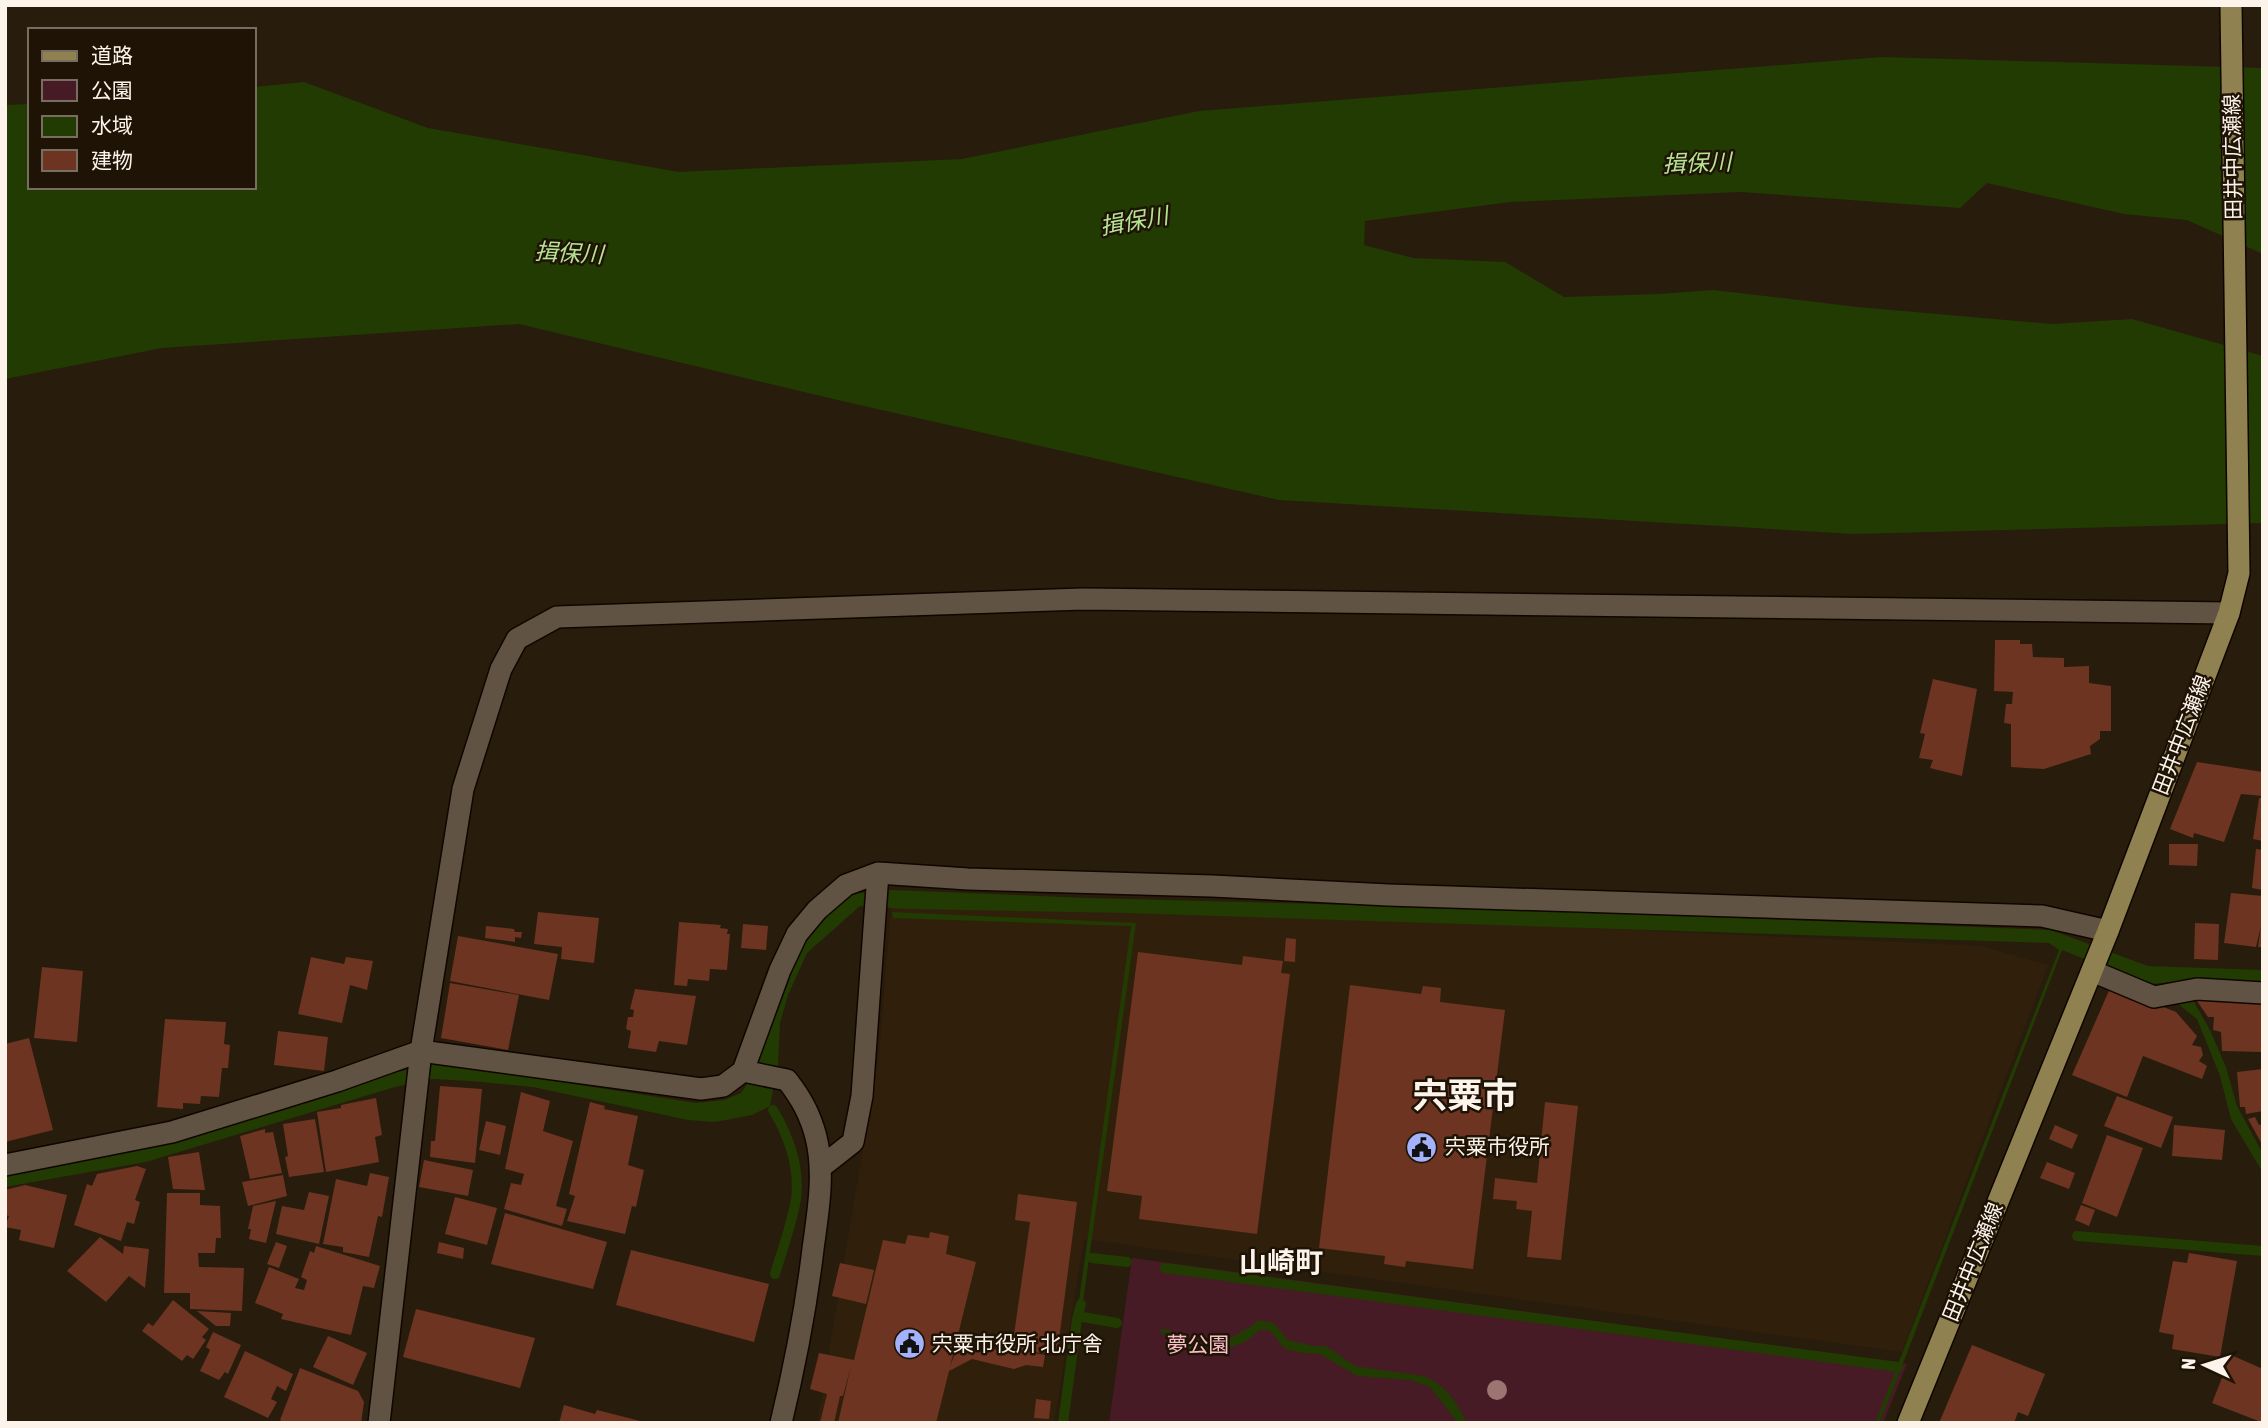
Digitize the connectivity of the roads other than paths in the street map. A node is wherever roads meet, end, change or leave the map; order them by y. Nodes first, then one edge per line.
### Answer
1 (2231, 5) edge
2 (2229, 612) junction
3 (878, 873) junction
4 (2108, 931) junction
5 (2092, 971) junction
6 (2263, 993) edge
7 (421, 1051) junction
8 (743, 1071) junction
9 (5, 1165) edge
10 (820, 1168) junction
11 (379, 1423) edge
12 (780, 1423) edge
13 (1908, 1423) edge

1 - 2 main road, 田井中広瀬線
2 - 4 main road, 田井中広瀬線
2 - 7 street
3 - 4 street
3 - 8 street
3 - 10 street
4 - 5 main road, 田井中広瀬線
5 - 6 street
5 - 13 main road, 田井中広瀬線
7 - 8 street
7 - 9 street
7 - 11 street
8 - 10 street
10 - 12 street

